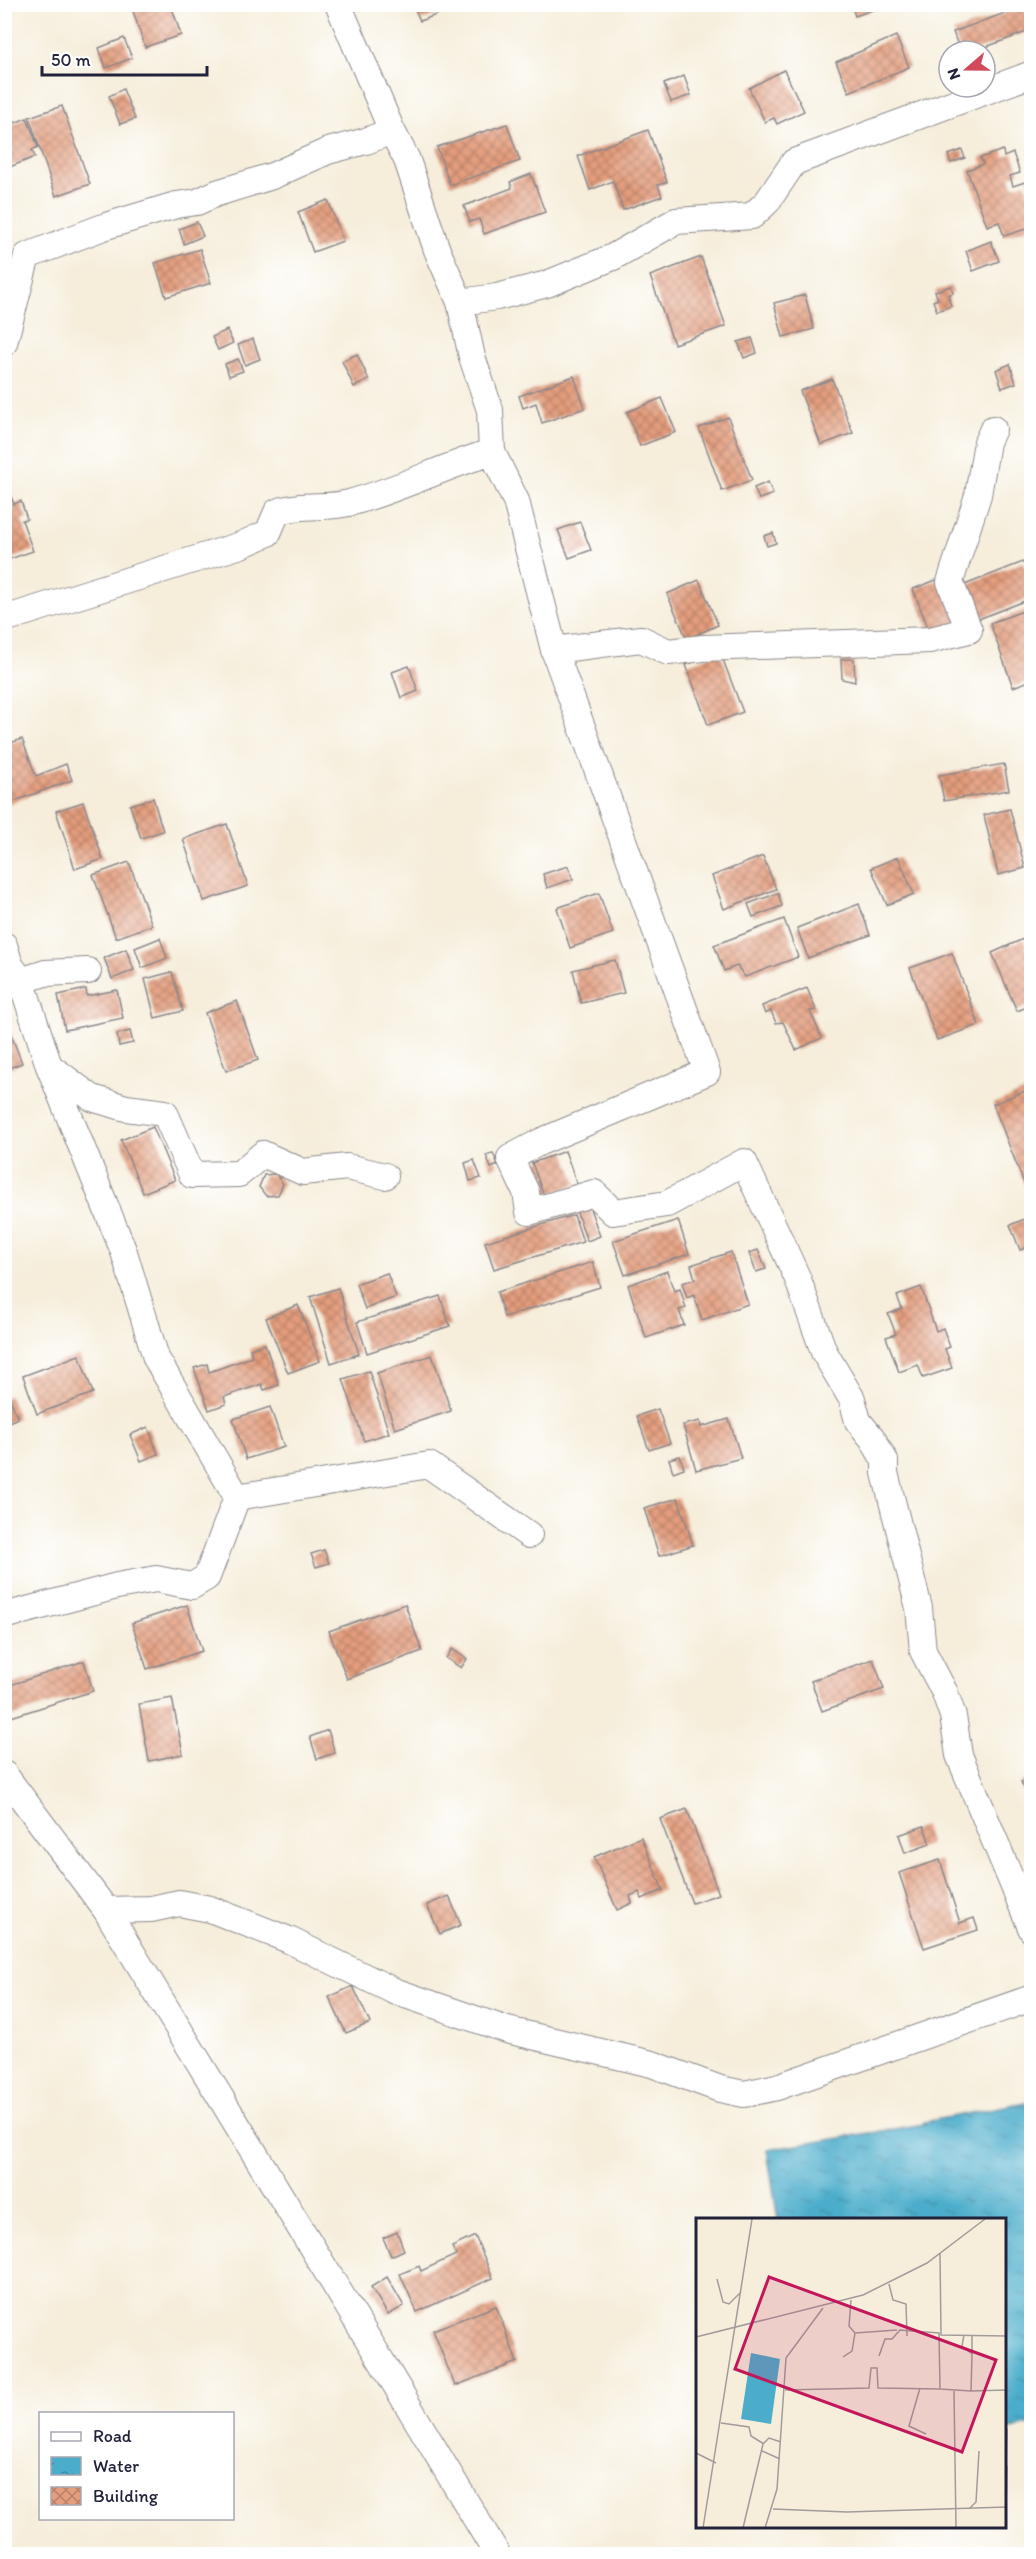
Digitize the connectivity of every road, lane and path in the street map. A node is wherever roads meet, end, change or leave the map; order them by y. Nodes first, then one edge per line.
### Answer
1 (338, 4) edge
2 (1032, 74) edge
3 (392, 131) junction
4 (41, 249) junction
5 (4, 261) edge
6 (460, 302) junction
7 (4, 343) edge
8 (993, 429) dead end
9 (492, 452) junction
10 (4, 619) edge
11 (554, 650) junction
12 (4, 945) edge
13 (88, 971) dead end
14 (13, 983) edge
15 (49, 1066) junction
16 (385, 1176) dead end
17 (237, 1497) junction
18 (529, 1535) dead end
19 (4, 1616) edge
20 (4, 1774) edge
21 (106, 1910) junction
22 (1032, 1930) edge
23 (1032, 1998) edge
24 (497, 2554) edge

1 - 3 street
2 - 6 street
3 - 4 street
3 - 6 street
4 - 5 street
4 - 7 street
6 - 9 street
8 - 11 street
9 - 10 street
9 - 11 street
11 - 22 street
12 - 14 street
13 - 14 street
14 - 15 street
15 - 16 street
15 - 17 street
17 - 18 street
17 - 19 street
20 - 21 street
21 - 23 street
21 - 24 street

